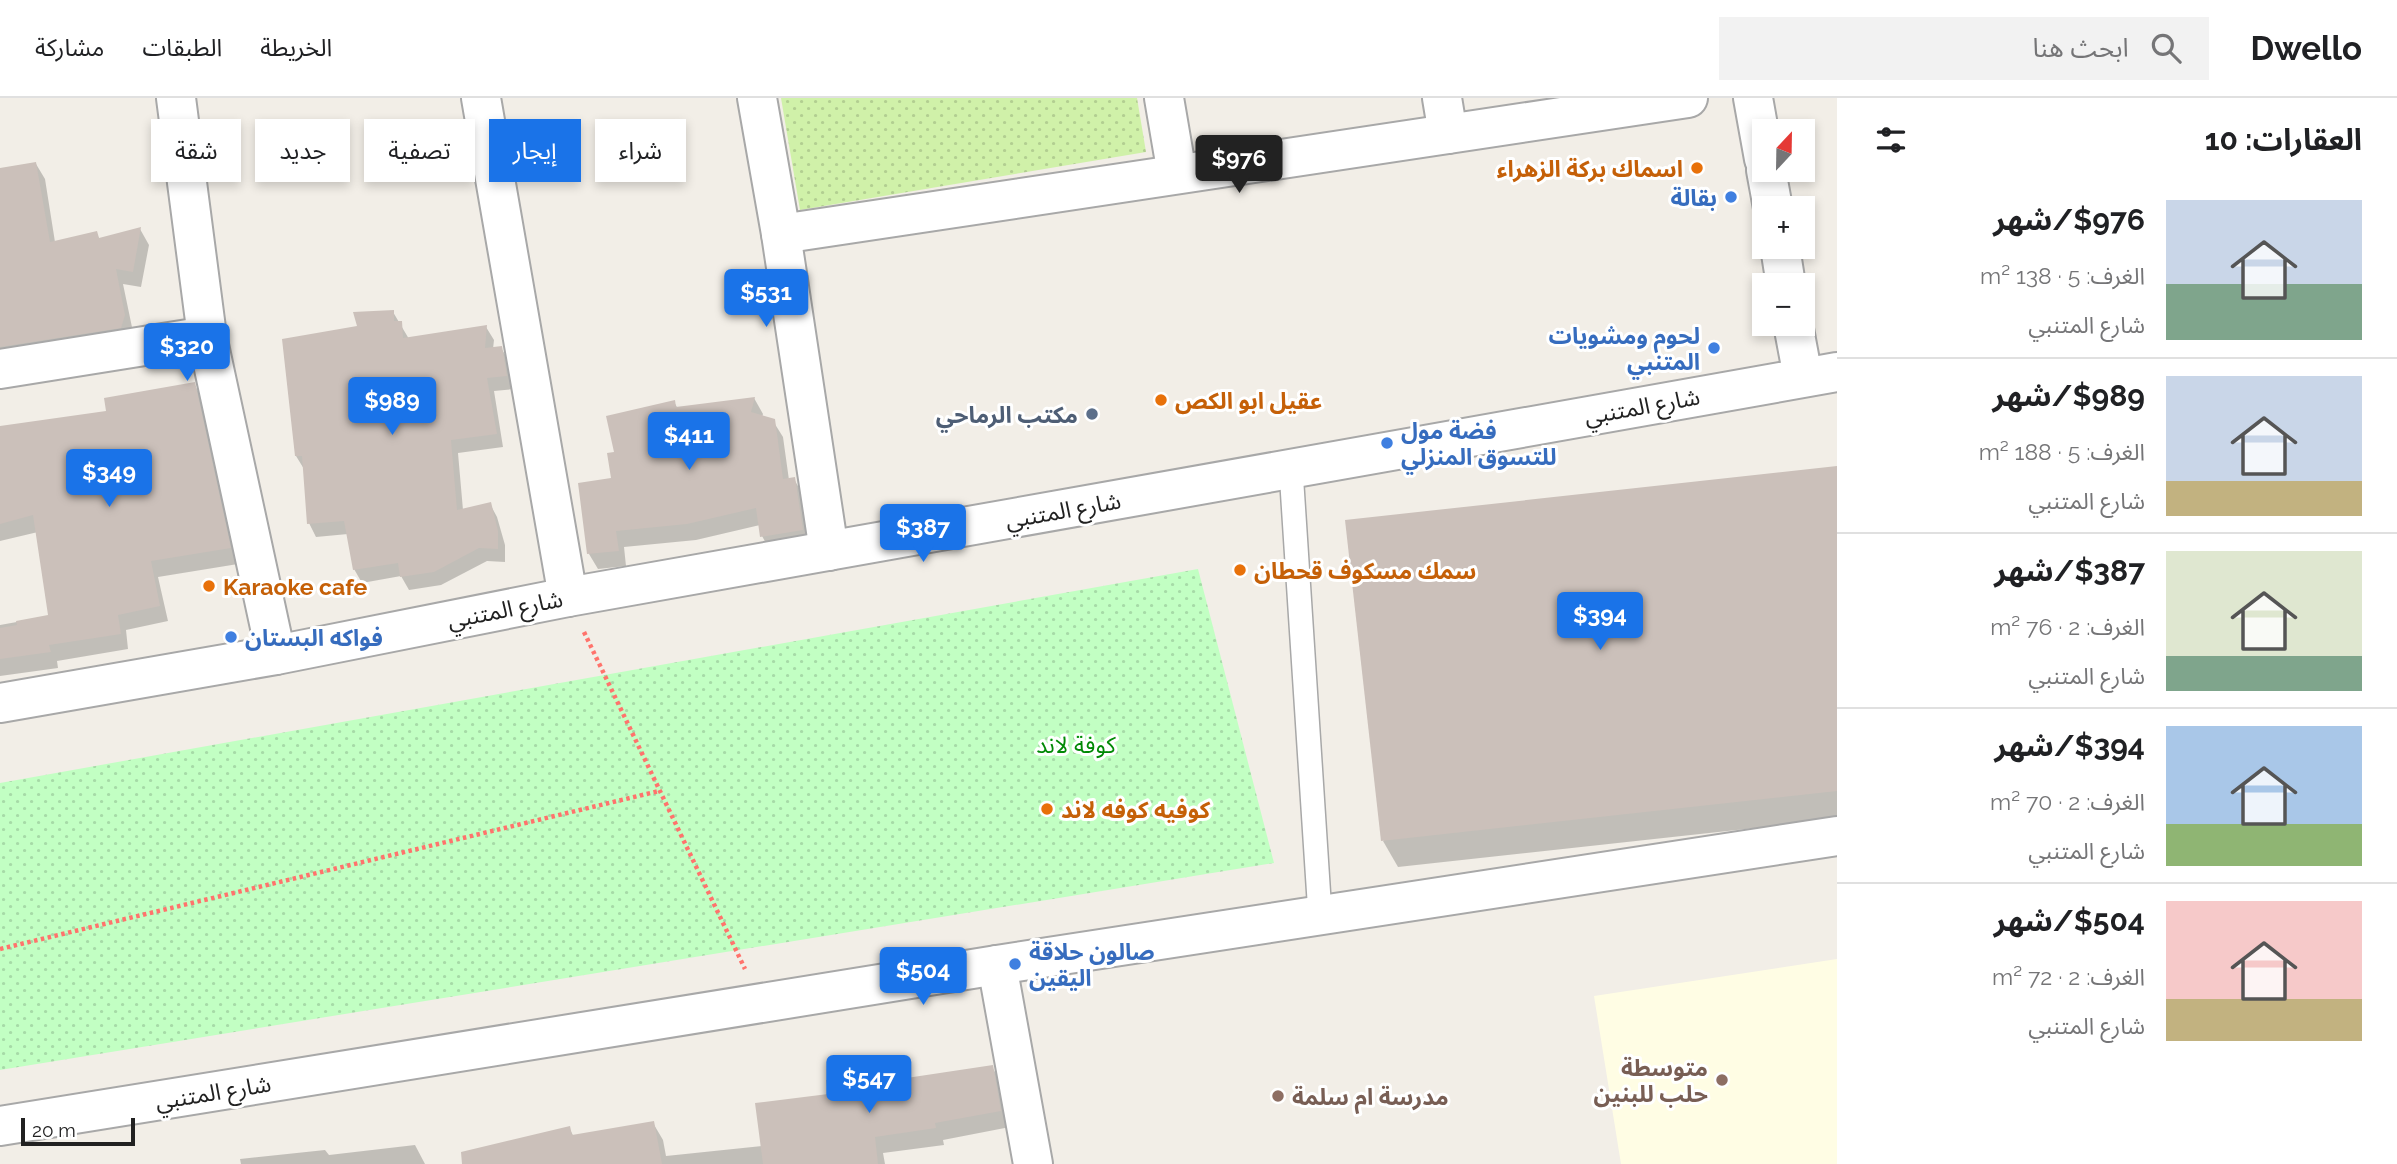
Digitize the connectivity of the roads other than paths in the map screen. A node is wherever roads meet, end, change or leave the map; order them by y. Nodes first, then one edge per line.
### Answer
1 (176, 98) edge
2 (481, 98) edge
3 (757, 98) edge
4 (1164, 98) edge
5 (1688, 98) edge
6 (1753, 98) edge
7 (1445, 116) edge
8 (1757, 119) edge
9 (1177, 174) junction
10 (781, 234) junction
11 (207, 336) junction
12 (1799, 336) edge
13 (0, 369) edge
14 (1820, 375) edge
15 (1291, 470) junction
16 (830, 551) junction
17 (568, 597) junction
18 (276, 654) junction
19 (0, 704) edge
20 (1837, 836) edge
21 (1320, 915) junction
22 (997, 965) junction
23 (0, 1126) edge
24 (1033, 1164) edge

1 - 11 street
2 - 17 street
3 - 10 street
4 - 9 street
5 - 7 street
6 - 8 street
7 - 9 street
9 - 10 street
10 - 16 street
11 - 13 street
11 - 18 street
12 - 14 street
14 - 15 street, شارع المتنبي
15 - 16 street, شارع المتنبي
15 - 21 lane
16 - 17 street, شارع المتنبي
17 - 18 street, شارع المتنبي
18 - 19 street, شارع المتنبي
20 - 21 street, شارع المتنبي
21 - 22 street, شارع المتنبي
22 - 23 street, شارع المتنبي
22 - 24 street

